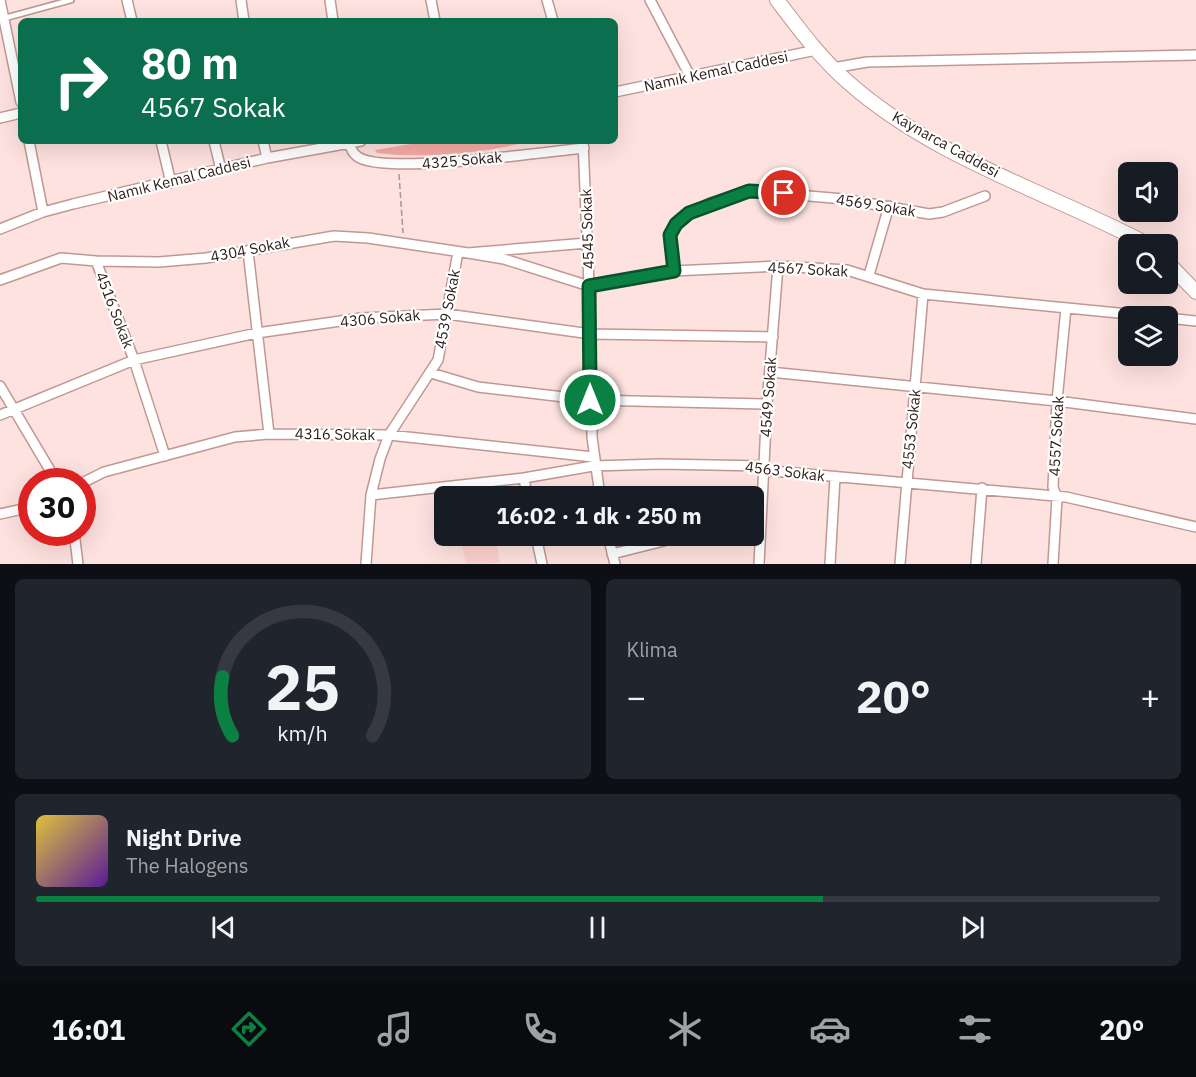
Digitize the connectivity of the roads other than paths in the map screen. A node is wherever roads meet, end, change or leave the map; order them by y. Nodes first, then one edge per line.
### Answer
1 (0, 0) edge
2 (71, 0) edge
3 (127, 0) edge
4 (241, 0) edge
5 (330, 0) edge
6 (431, 0) edge
7 (547, 0) edge
8 (650, 0) edge
9 (777, 0) edge
10 (5, 18) junction
11 (131, 18) edge
12 (244, 18) edge
13 (333, 18) edge
14 (434, 18) edge
15 (552, 18) edge
16 (816, 50) junction
17 (1196, 55) edge
18 (18, 66) edge
19 (833, 68) junction
20 (690, 76) junction
21 (618, 91) edge
22 (18, 114) edge
23 (0, 118) edge
24 (30, 144) edge
25 (162, 144) edge
26 (214, 144) edge
27 (264, 144) edge
28 (339, 144) edge
29 (350, 144) edge
30 (583, 145) edge
31 (267, 158) junction
32 (221, 170) junction
33 (171, 183) junction
34 (985, 196) dead end
35 (889, 206) junction
36 (43, 212) junction
37 (0, 229) edge
38 (1127, 234) edge
39 (587, 243) junction
40 (248, 251) junction
41 (463, 253) junction
42 (96, 261) junction
43 (778, 266) junction
44 (674, 271) junction
45 (1178, 273) edge
46 (869, 275) junction
47 (0, 280) edge
48 (589, 286) junction
49 (1196, 292) edge
50 (923, 294) junction
51 (1066, 308) junction
52 (1118, 313) edge
53 (447, 314) junction
54 (1178, 319) edge
55 (1196, 321) edge
56 (257, 333) junction
57 (591, 334) junction
58 (773, 337) junction
59 (134, 360) junction
60 (770, 372) junction
61 (431, 373) junction
62 (0, 386) edge
63 (916, 386) junction
64 (590, 400) junction
65 (1057, 401) junction
66 (767, 404) junction
67 (14, 410) junction
68 (0, 415) edge
69 (1196, 419) edge
70 (269, 434) junction
71 (389, 435) junction
72 (165, 456) junction
73 (593, 461) junction
74 (764, 466) junction
75 (49, 468) edge
76 (96, 476) edge
77 (835, 477) junction
78 (524, 478) junction
79 (906, 483) junction
80 (525, 486) edge
81 (598, 486) edge
82 (982, 488) junction
83 (371, 495) junction
84 (1057, 498) junction
85 (18, 510) edge
86 (0, 514) edge
87 (1196, 527) edge
88 (76, 546) edge
89 (538, 546) edge
90 (650, 546) edge
91 (613, 559) edge
92 (78, 564) edge
93 (366, 564) edge
94 (542, 564) edge
95 (759, 564) edge
96 (830, 564) edge
97 (900, 564) edge
98 (975, 564) edge
99 (1053, 564) edge

1 - 10 street
2 - 10 lane
3 - 11 street
4 - 12 street
5 - 13 street
6 - 14 street
7 - 15 street
8 - 20 street
9 - 16 street, Kaynarca Caddesi
10 - 18 street
16 - 19 street, Kaynarca Caddesi
16 - 20 street, Namık Kemal Caddesi
17 - 19 street
19 - 38 street, Kaynarca Caddesi
20 - 21 street, Namık Kemal Caddesi
22 - 23 street
24 - 36 street
25 - 33 street
26 - 32 street
27 - 31 street
28 - 31 street, Namık Kemal Caddesi
29 - 30 street, 4325 Sokak
30 - 39 street, 4545 Sokak
31 - 32 street, Namık Kemal Caddesi
32 - 33 street, Namık Kemal Caddesi
33 - 36 street, Namık Kemal Caddesi
34 - 35 street, 4569 Sokak
35 - 44 street, 4569 Sokak
35 - 46 street
36 - 37 street, Namık Kemal Caddesi
39 - 41 street
39 - 48 street, 4545 Sokak
40 - 41 street, 4304 Sokak
40 - 42 street, 4304 Sokak
40 - 56 street
41 - 48 street, 4567 Sokak
41 - 53 street, 4539 Sokak
42 - 47 street, 4516 Sokak
42 - 59 street, 4516 Sokak
43 - 44 street, 4567 Sokak
43 - 46 street, 4567 Sokak
43 - 58 street, 4549 Sokak
44 - 48 street, 4567 Sokak
45 - 49 street
46 - 50 street, 4567 Sokak
48 - 57 street, 4545 Sokak
50 - 51 street, 4567 Sokak
50 - 63 street, 4553 Sokak
51 - 52 street, 4567 Sokak
51 - 65 street, 4557 Sokak
53 - 56 street, 4306 Sokak
53 - 57 street, 4306 Sokak
53 - 61 street, 4539 Sokak
54 - 55 street
56 - 59 street, 4306 Sokak
56 - 70 street
57 - 58 street, 4306 Sokak
57 - 64 street, 4545 Sokak
58 - 60 street, 4549 Sokak
59 - 67 street, 4306 Sokak
59 - 72 street, 4516 Sokak
60 - 63 street
60 - 66 street, 4549 Sokak
61 - 64 street
61 - 71 street, 4539 Sokak
62 - 67 street
63 - 65 street
63 - 79 street, 4553 Sokak
64 - 66 street
64 - 73 street, 4545 Sokak
65 - 69 street
65 - 84 street, 4557 Sokak
66 - 74 street, 4549 Sokak
67 - 68 street, 4306 Sokak
67 - 75 street
70 - 71 street, 4316 Sokak
70 - 72 street, 4316 Sokak
71 - 73 street, 4316 Sokak
71 - 83 street, 4539 Sokak
72 - 76 street, 4316 Sokak
73 - 74 street, 4563 Sokak
73 - 78 street, 4563 Sokak
73 - 81 street, 4545 Sokak
74 - 77 street, 4563 Sokak
74 - 95 street, 4549 Sokak
77 - 79 street, 4563 Sokak
77 - 96 street
78 - 80 street
78 - 83 street, 4563 Sokak
79 - 82 street, 4563 Sokak
79 - 97 street, 4553 Sokak
82 - 84 street, 4563 Sokak
82 - 98 street
83 - 93 street, 4539 Sokak
84 - 87 street, 4563 Sokak
84 - 99 street, 4557 Sokak
85 - 86 street
88 - 92 street
89 - 94 street
90 - 91 street

